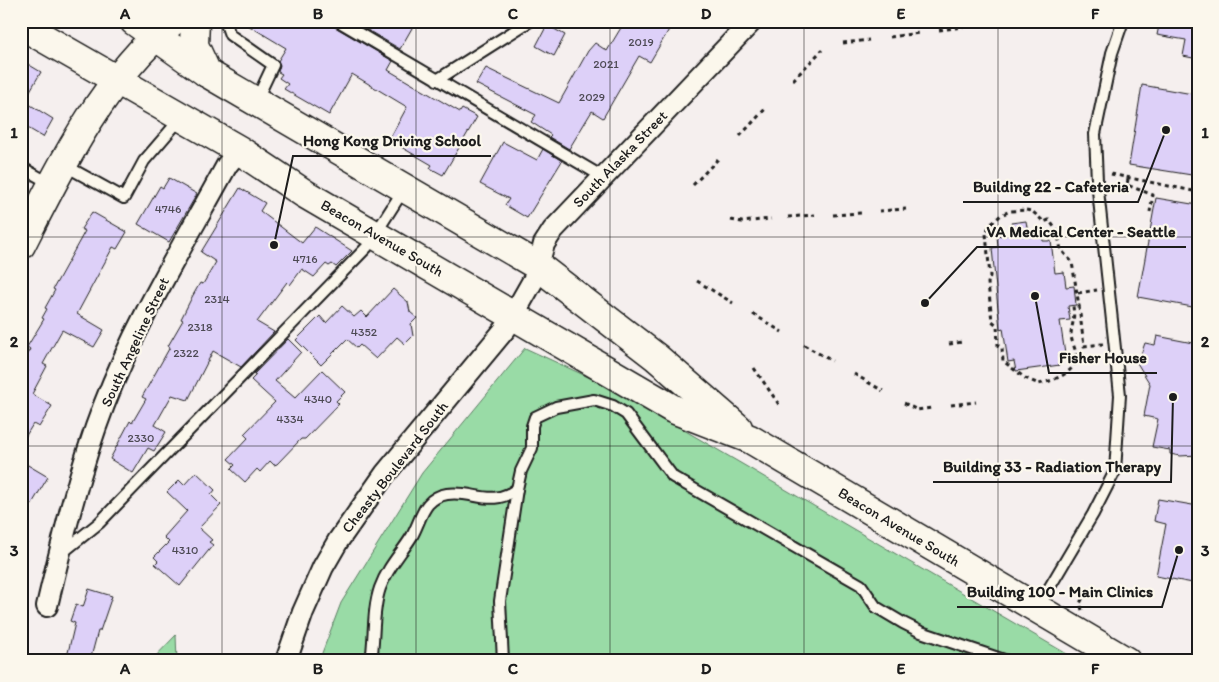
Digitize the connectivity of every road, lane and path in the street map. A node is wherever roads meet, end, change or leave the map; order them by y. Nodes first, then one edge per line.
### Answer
1 (134, 21) edge
2 (195, 21) edge
3 (225, 21) edge
4 (338, 21) edge
5 (530, 21) edge
6 (752, 21) edge
7 (1008, 21) edge
8 (1123, 21) edge
9 (989, 24) dead end
10 (21, 25) edge
11 (963, 27) dead end
12 (165, 29) edge
13 (938, 30) dead end
14 (919, 33) dead end
15 (890, 37) dead end
16 (869, 40) dead end
17 (843, 43) dead end
18 (822, 50) dead end
19 (207, 73) junction
20 (118, 80) junction
21 (437, 80) junction
22 (793, 80) dead end
23 (255, 102) junction
24 (767, 107) dead end
25 (182, 117) junction
26 (740, 136) dead end
27 (239, 150) junction
28 (719, 158) dead end
29 (21, 167) edge
30 (1111, 174) dead end
31 (58, 175) junction
32 (603, 177) junction
33 (1128, 179) junction
34 (693, 185) dead end
35 (405, 188) junction
36 (1198, 192) edge
37 (906, 209) dead end
38 (880, 211) dead end
39 (1150, 212) dead end
40 (861, 213) dead end
41 (815, 214) dead end
42 (833, 215) dead end
43 (788, 217) dead end
44 (771, 219) dead end
45 (731, 220) dead end
46 (376, 235) junction
47 (21, 246) edge
48 (538, 266) junction
49 (697, 281) dead end
50 (1091, 291) dead end
51 (1078, 293) junction
52 (733, 303) dead end
53 (1079, 306) junction
54 (753, 314) dead end
55 (514, 315) junction
56 (782, 332) dead end
57 (963, 342) dead end
58 (804, 344) dead end
59 (950, 344) dead end
60 (1107, 344) dead end
61 (832, 361) dead end
62 (754, 368) dead end
63 (854, 374) dead end
64 (883, 390) dead end
65 (976, 402) dead end
66 (904, 403) dead end
67 (951, 405) dead end
68 (780, 406) dead end
69 (932, 408) dead end
70 (750, 439) junction
71 (517, 489) junction
72 (58, 556) junction
73 (48, 606) dead end
74 (1037, 609) junction
75 (286, 661) edge
76 (371, 661) edge
77 (503, 661) edge
78 (1007, 661) edge
79 (1126, 661) edge

1 - 12 main road, Beacon Avenue South
2 - 19 main road
3 - 23 lane
4 - 21 lane
5 - 21 lane
6 - 32 street, South Alaska Street
7 - 9 path
8 - 74 lane
10 - 20 main road, Beacon Avenue South
11 - 13 path
12 - 19 main road, Beacon Avenue South
12 - 20 main road
14 - 15 path
16 - 17 path
18 - 22 path
19 - 23 main road, Beacon Avenue South
20 - 25 main road, Beacon Avenue South
20 - 31 main road
21 - 32 lane
23 - 35 main road, Beacon Avenue South
24 - 26 path
25 - 27 main road, Beacon Avenue South
25 - 31 lane
27 - 46 main road, Beacon Avenue South
27 - 72 street, South Angeline Street
28 - 34 path
29 - 31 lane
30 - 33 path
31 - 47 main road
32 - 48 street, South Alaska Street
33 - 36 path
33 - 39 path
35 - 46 lane
35 - 48 main road, Beacon Avenue South
37 - 38 path
40 - 42 path
41 - 43 path
44 - 45 path
46 - 55 main road, Beacon Avenue South
46 - 72 lane
48 - 55 street, South Alaska Street
48 - 70 main road, Beacon Avenue South
49 - 52 path
50 - 51 path
51 - 53 path
51 - 53 path
53 - 60 path
54 - 56 path
55 - 70 main road, Beacon Avenue South
55 - 75 street, Cheasty Boulevard South
57 - 59 path
58 - 61 path
62 - 68 path
63 - 64 path
65 - 67 path
66 - 69 path
70 - 74 main road, Beacon Avenue South
71 - 76 lane
71 - 77 lane
71 - 78 lane
72 - 73 street, South Angeline Street
74 - 79 main road, Beacon Avenue South

